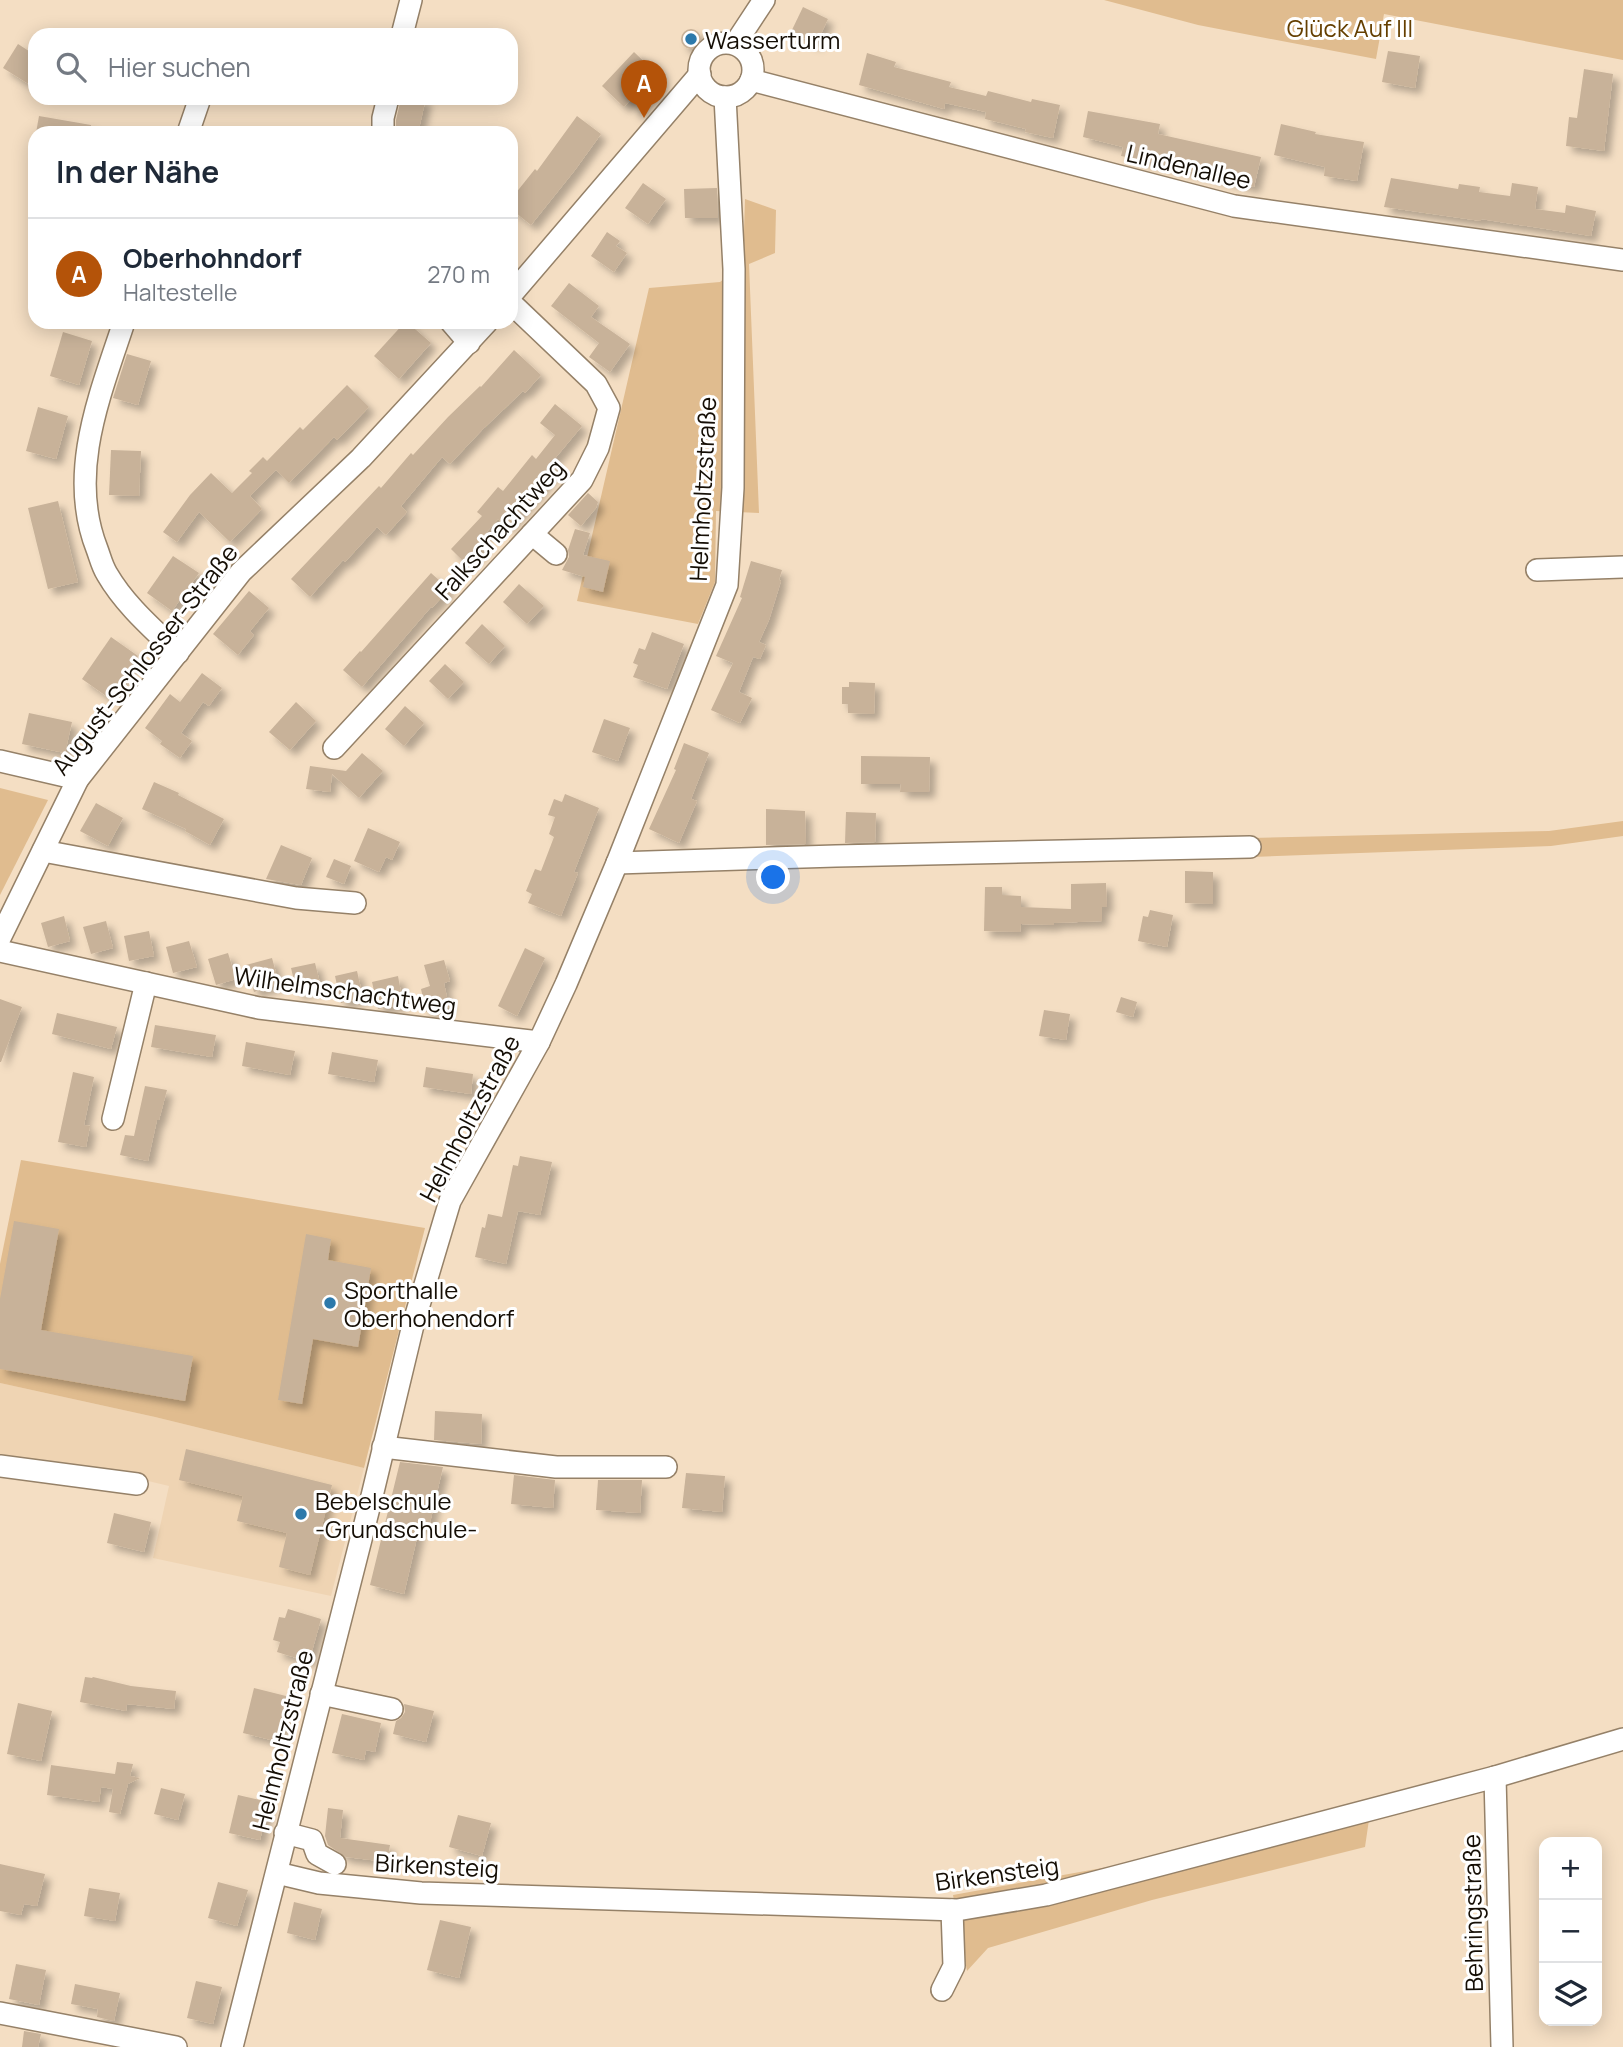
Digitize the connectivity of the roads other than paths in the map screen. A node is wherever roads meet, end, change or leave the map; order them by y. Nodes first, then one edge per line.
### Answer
1 (411, 0) edge
2 (764, 0) edge
3 (404, 28) edge
4 (735, 44) junction
5 (700, 74) junction
6 (751, 80) junction
7 (725, 96) junction
8 (198, 105) edge
9 (386, 105) edge
10 (190, 126) edge
11 (383, 126) edge
12 (1623, 260) edge
13 (518, 287) edge
14 (518, 310) edge
15 (122, 329) edge
16 (457, 329) edge
17 (481, 329) edge
18 (469, 343) junction
19 (532, 534) junction
20 (556, 554) dead end
21 (1623, 567) edge
22 (1537, 570) dead end
23 (178, 653) junction
24 (334, 748) dead end
25 (0, 761) edge
26 (78, 779) junction
27 (1250, 847) dead end
28 (43, 851) junction
29 (617, 863) junction
30 (355, 903) dead end
31 (0, 937) edge
32 (0, 951) edge
33 (146, 983) junction
34 (538, 1042) junction
35 (113, 1119) dead end
36 (383, 1447) junction
37 (0, 1465) edge
38 (666, 1467) dead end
39 (137, 1484) dead end
40 (321, 1694) junction
41 (393, 1709) dead end
42 (1623, 1739) edge
43 (1495, 1777) junction
44 (285, 1833) junction
45 (335, 1864) dead end
46 (277, 1873) junction
47 (952, 1910) junction
48 (942, 1990) dead end
49 (0, 2013) edge
50 (176, 2047) edge
51 (232, 2047) edge
52 (1502, 2047) edge

1 - 3 street
2 - 4 street
4 - 5 street
4 - 6 street
5 - 7 street
5 - 13 street
6 - 7 street
6 - 12 street, Lindenallee
7 - 29 street, Helmholtzstraße
8 - 10 street
9 - 11 street
14 - 19 street, Falkschachtweg
15 - 23 street
16 - 18 street
17 - 18 street, August-Schlosser-Straße
18 - 23 street, August-Schlosser-Straße
19 - 20 street
19 - 24 street, Falkschachtweg
21 - 22 street
23 - 26 street, August-Schlosser-Straße
25 - 26 street
26 - 28 street, August-Schlosser-Straße
27 - 29 street
28 - 30 street
28 - 31 street, August-Schlosser-Straße
29 - 34 street, Helmholtzstraße
32 - 33 street, Wilhelmschachtweg
33 - 34 street, Wilhelmschachtweg
33 - 35 street
34 - 36 street, Helmholtzstraße
36 - 38 street
36 - 40 street, Helmholtzstraße
37 - 39 street
40 - 41 street
40 - 44 street, Helmholtzstraße
42 - 43 street, Birkensteig
43 - 47 street, Birkensteig
43 - 52 street, Behringstraße
44 - 45 street
44 - 46 street, Helmholtzstraße
46 - 47 street, Birkensteig
46 - 51 street, Helmholtzstraße
47 - 48 street
49 - 50 street

